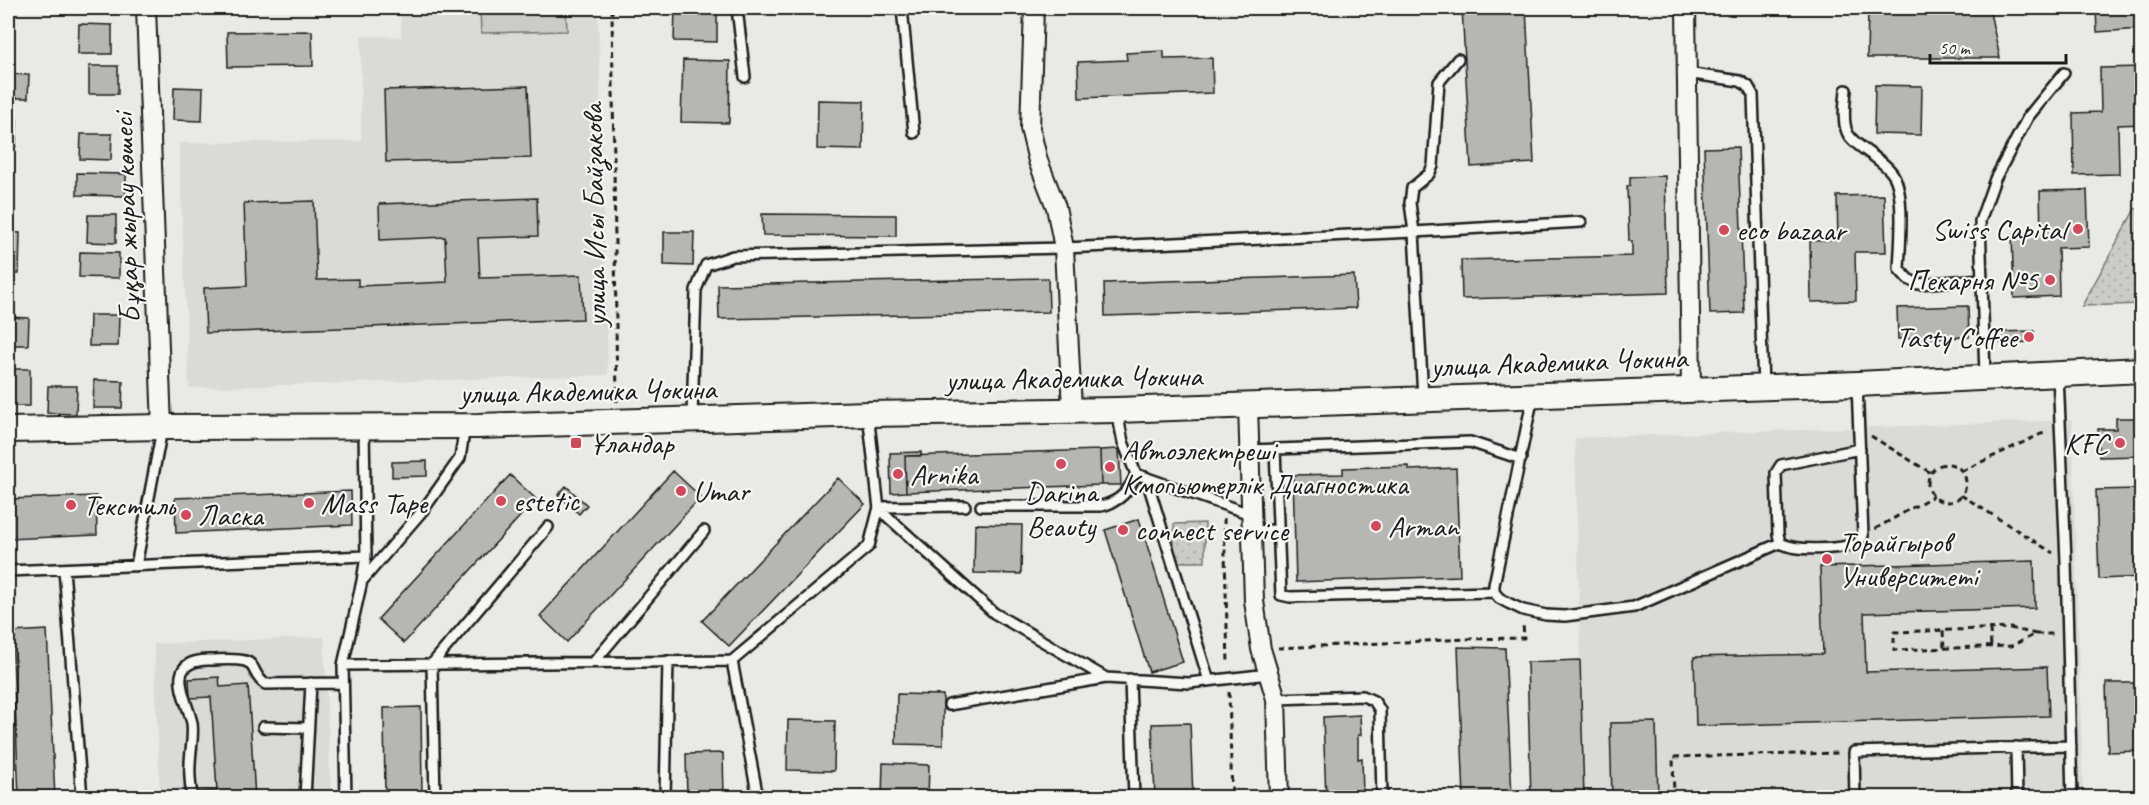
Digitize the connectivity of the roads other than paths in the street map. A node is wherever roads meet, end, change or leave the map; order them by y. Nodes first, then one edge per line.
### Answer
1 (146, 8) edge
2 (736, 8) edge
3 (902, 8) edge
4 (1034, 8) edge
5 (1686, 8) edge
6 (1458, 59) dead end
7 (1686, 73) junction
8 (2064, 74) dead end
9 (745, 77) dead end
10 (1846, 90) dead end
11 (914, 133) dead end
12 (1581, 222) dead end
13 (1414, 232) junction
14 (1064, 248) junction
15 (1982, 279) junction
16 (2142, 370) edge
17 (2058, 375) junction
18 (1985, 378) junction
19 (1857, 384) junction
20 (1763, 387) junction
21 (1691, 390) junction
22 (1533, 396) junction
23 (1423, 398) junction
24 (1248, 405) junction
25 (1071, 410) junction
26 (1117, 410) junction
27 (868, 414) junction
28 (692, 420) junction
29 (364, 426) junction
30 (466, 426) junction
31 (162, 427) junction
32 (8, 430) edge
33 (1860, 448) junction
34 (1250, 450) junction
35 (1275, 450) junction
36 (1521, 459) junction
37 (1136, 474) junction
38 (1146, 477) junction
39 (965, 506) dead end
40 (981, 506) dead end
41 (879, 507) junction
42 (1251, 522) junction
43 (548, 528) dead end
44 (1277, 530) junction
45 (704, 531) dead end
46 (1780, 543) junction
47 (366, 556) junction
48 (136, 566) junction
49 (64, 568) junction
50 (8, 571) edge
51 (362, 581) junction
52 (1494, 592) junction
53 (668, 661) junction
54 (732, 661) junction
55 (594, 662) junction
56 (432, 664) junction
57 (343, 665) junction
58 (1269, 674) junction
59 (1106, 678) junction
60 (1130, 679) junction
61 (1209, 681) junction
62 (311, 683) junction
63 (343, 683) junction
64 (1276, 699) junction
65 (949, 705) dead end
66 (263, 727) dead end
67 (308, 728) junction
68 (2071, 746) junction
69 (2016, 747) junction
70 (305, 797) edge
71 (82, 798) edge
72 (192, 798) edge
73 (283, 798) edge
74 (346, 798) edge
75 (435, 798) edge
76 (665, 798) edge
77 (758, 798) edge
78 (1134, 798) edge
79 (1278, 798) edge
80 (1382, 798) edge
81 (1855, 798) edge
82 (2017, 798) edge
83 (2072, 798) edge

1 - 31 street, Бұқар жырау көшесі
2 - 9 lane
3 - 11 lane
4 - 14 street
5 - 7 street
6 - 13 lane
7 - 20 lane
7 - 21 street
8 - 15 lane
10 - 15 lane
12 - 13 lane
13 - 14 lane
13 - 23 lane
14 - 25 street
14 - 28 lane
15 - 18 lane
16 - 17 main road, улица Академика Чокина
17 - 18 main road, улица Академика Чокина
17 - 68 lane
18 - 19 main road, улица Академика Чокина
19 - 20 main road, улица Академика Чокина
19 - 33 lane
20 - 21 main road, улица Академика Чокина
21 - 22 main road, улица Академика Чокина
22 - 23 main road, улица Академика Чокина
22 - 36 lane
23 - 24 main road, улица Академика Чокина
24 - 26 main road, улица Академика Чокина
24 - 34 street
25 - 26 main road, улица Академика Чокина
25 - 27 main road, улица Академика Чокина
26 - 37 lane
27 - 28 main road, улица Академика Чокина
27 - 41 lane
28 - 30 main road, улица Академика Чокина
29 - 30 main road, улица Академика Чокина
29 - 31 main road, улица Академика Чокина
29 - 47 lane
30 - 51 lane
31 - 32 main road, улица Академика Чокина
31 - 48 lane
33 - 46 lane
33 - 46 lane
34 - 35 lane
34 - 42 street
35 - 36 lane
35 - 44 lane
36 - 52 lane
37 - 38 lane
37 - 40 lane
38 - 42 lane
38 - 61 lane
39 - 41 lane
41 - 54 lane
41 - 59 lane
42 - 44 lane
42 - 58 street
43 - 56 lane
44 - 52 lane
45 - 55 lane
46 - 52 lane
47 - 48 lane
47 - 51 lane
48 - 49 lane
49 - 50 lane
49 - 71 lane
51 - 57 lane
53 - 54 lane
53 - 55 lane
53 - 76 lane
54 - 77 lane
55 - 56 lane
56 - 57 lane
56 - 75 lane
57 - 63 lane
58 - 61 lane
58 - 64 street
59 - 60 lane
59 - 65 lane
60 - 61 lane
60 - 78 lane
62 - 63 lane
62 - 67 lane
62 - 72 lane
63 - 74 lane
64 - 79 street
64 - 80 lane
66 - 67 lane
67 - 70 lane
68 - 69 lane
68 - 83 lane
69 - 81 lane
69 - 82 lane
70 - 73 lane

